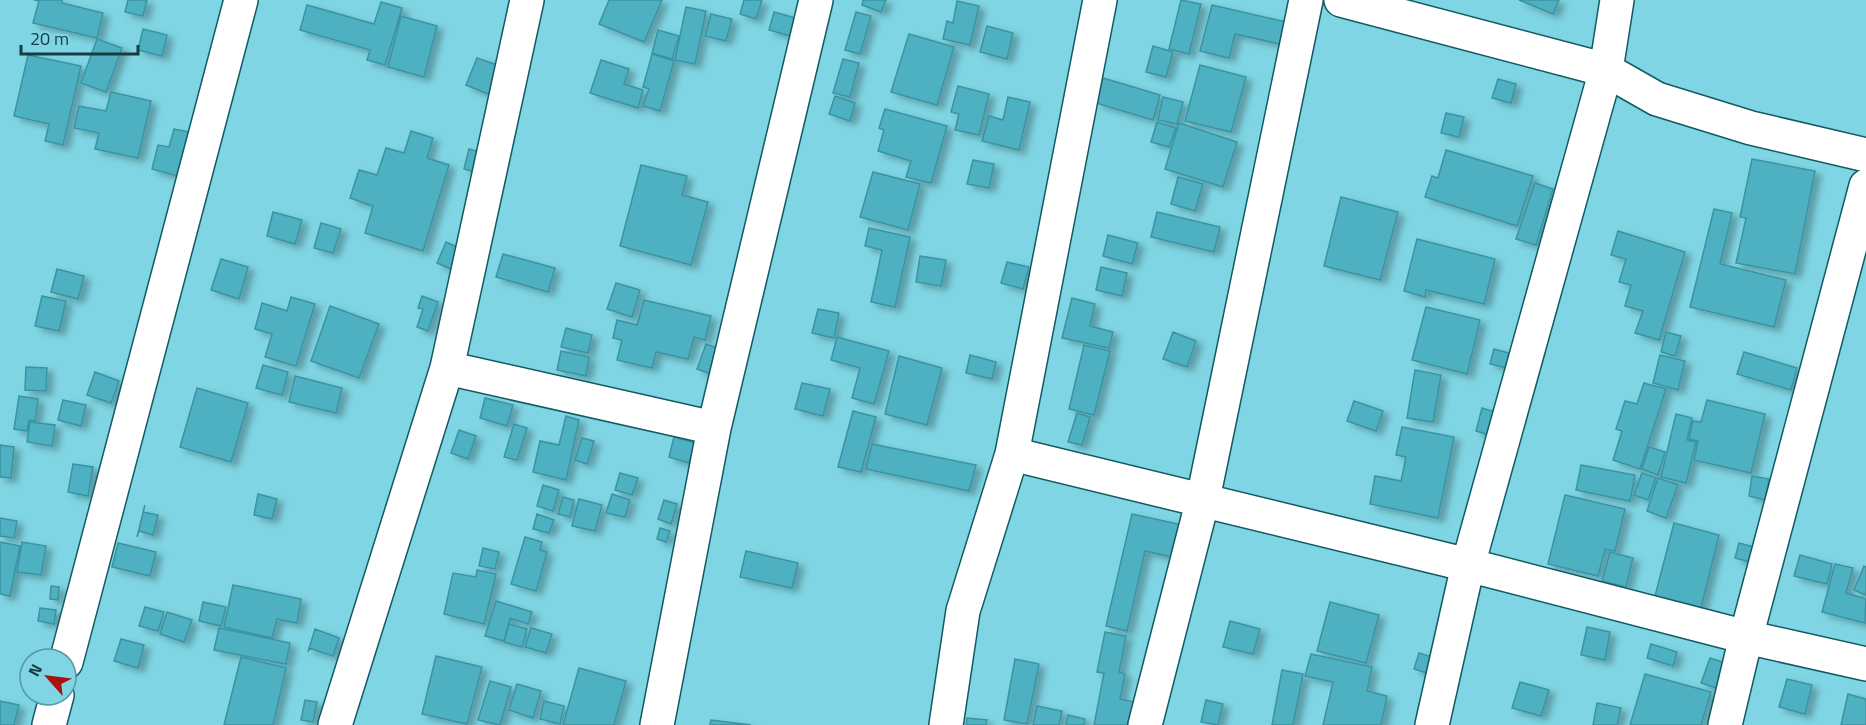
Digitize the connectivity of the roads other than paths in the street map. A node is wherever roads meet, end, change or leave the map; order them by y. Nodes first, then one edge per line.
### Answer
1 (241, 0) edge
2 (526, 0) edge
3 (816, 0) edge
4 (1100, 0) edge
5 (1306, 0) edge
6 (1341, 0) edge
7 (1617, 0) edge
8 (1606, 70) junction
9 (1866, 154) edge
10 (1866, 186) edge
11 (447, 368) junction
12 (714, 428) junction
13 (1012, 454) junction
14 (1203, 499) junction
15 (1468, 565) junction
16 (1746, 637) junction
17 (70, 647) edge
18 (1866, 664) edge
19 (54, 707) edge
20 (49, 725) edge
21 (335, 725) edge
22 (657, 725) edge
23 (946, 725) edge
24 (1146, 725) edge
25 (1432, 725) edge
26 (1725, 725) edge

1 - 17 street
2 - 11 street
3 - 12 street
4 - 13 street
5 - 14 street
6 - 8 street
7 - 8 street
8 - 9 street
8 - 15 street
10 - 16 street
11 - 12 street
11 - 21 street
12 - 22 street
13 - 14 street
13 - 23 street
14 - 15 street
14 - 24 street
15 - 16 street
15 - 25 street
16 - 18 street
16 - 26 street
19 - 20 street

